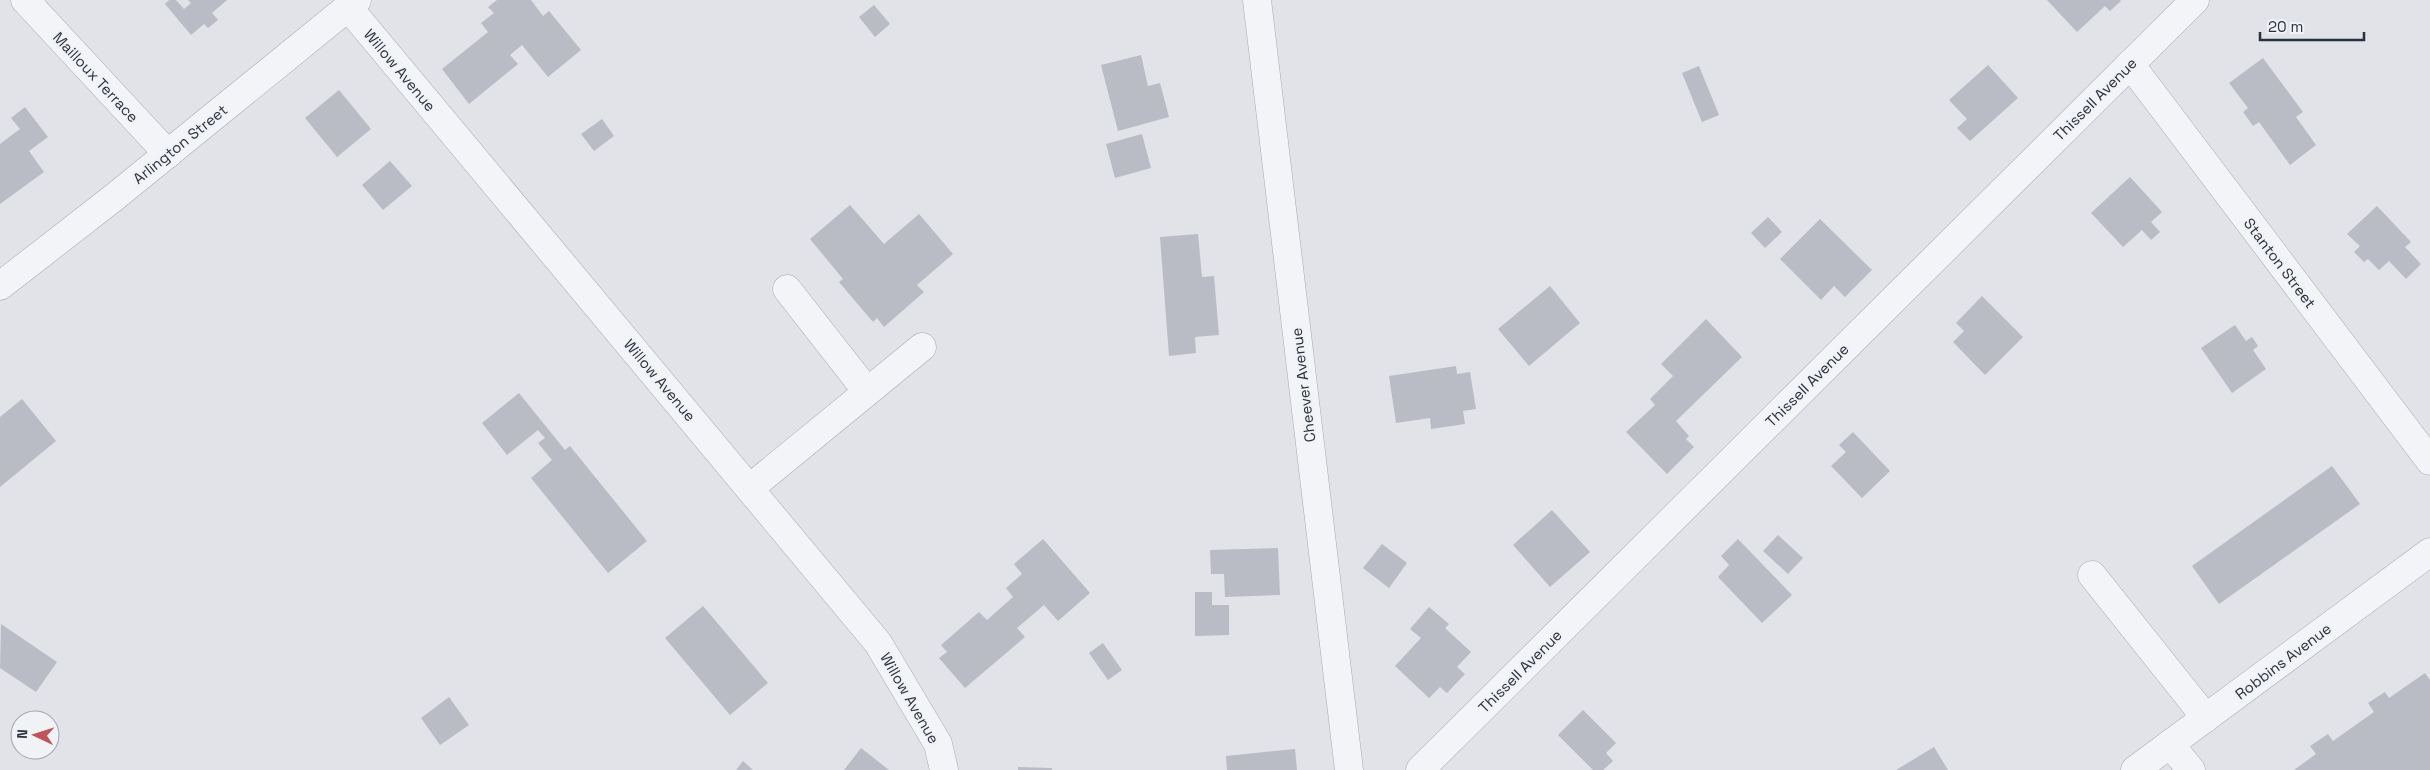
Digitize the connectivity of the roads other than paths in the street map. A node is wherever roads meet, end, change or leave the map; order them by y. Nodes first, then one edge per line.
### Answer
1 (25, 0) edge
2 (1257, 0) edge
3 (2195, 0) edge
4 (353, 4) edge
5 (2130, 64) junction
6 (168, 154) junction
7 (0, 286) edge
8 (787, 289) dead end
9 (922, 347) dead end
10 (866, 390) junction
11 (2430, 461) edge
12 (750, 488) junction
13 (2430, 552) edge
14 (2092, 575) dead end
15 (2206, 718) junction
16 (2170, 744) junction
17 (944, 770) edge
18 (1349, 770) edge
19 (1420, 770) edge
20 (2135, 770) edge
21 (2191, 770) edge

1 - 6 street, Mailloux Terrace
2 - 18 street, Cheever Avenue
3 - 5 street, Thissell Avenue
4 - 6 street, Arlington Street
4 - 12 street, Willow Avenue
5 - 11 street, Stanton Street
5 - 19 street, Thissell Avenue
6 - 7 street, Arlington Street
8 - 10 street
9 - 10 street
10 - 12 street
12 - 17 street, Willow Avenue
13 - 15 street, Robbins Avenue
14 - 15 street
15 - 16 street, Robbins Avenue
16 - 20 street, Robbins Avenue
16 - 21 street

